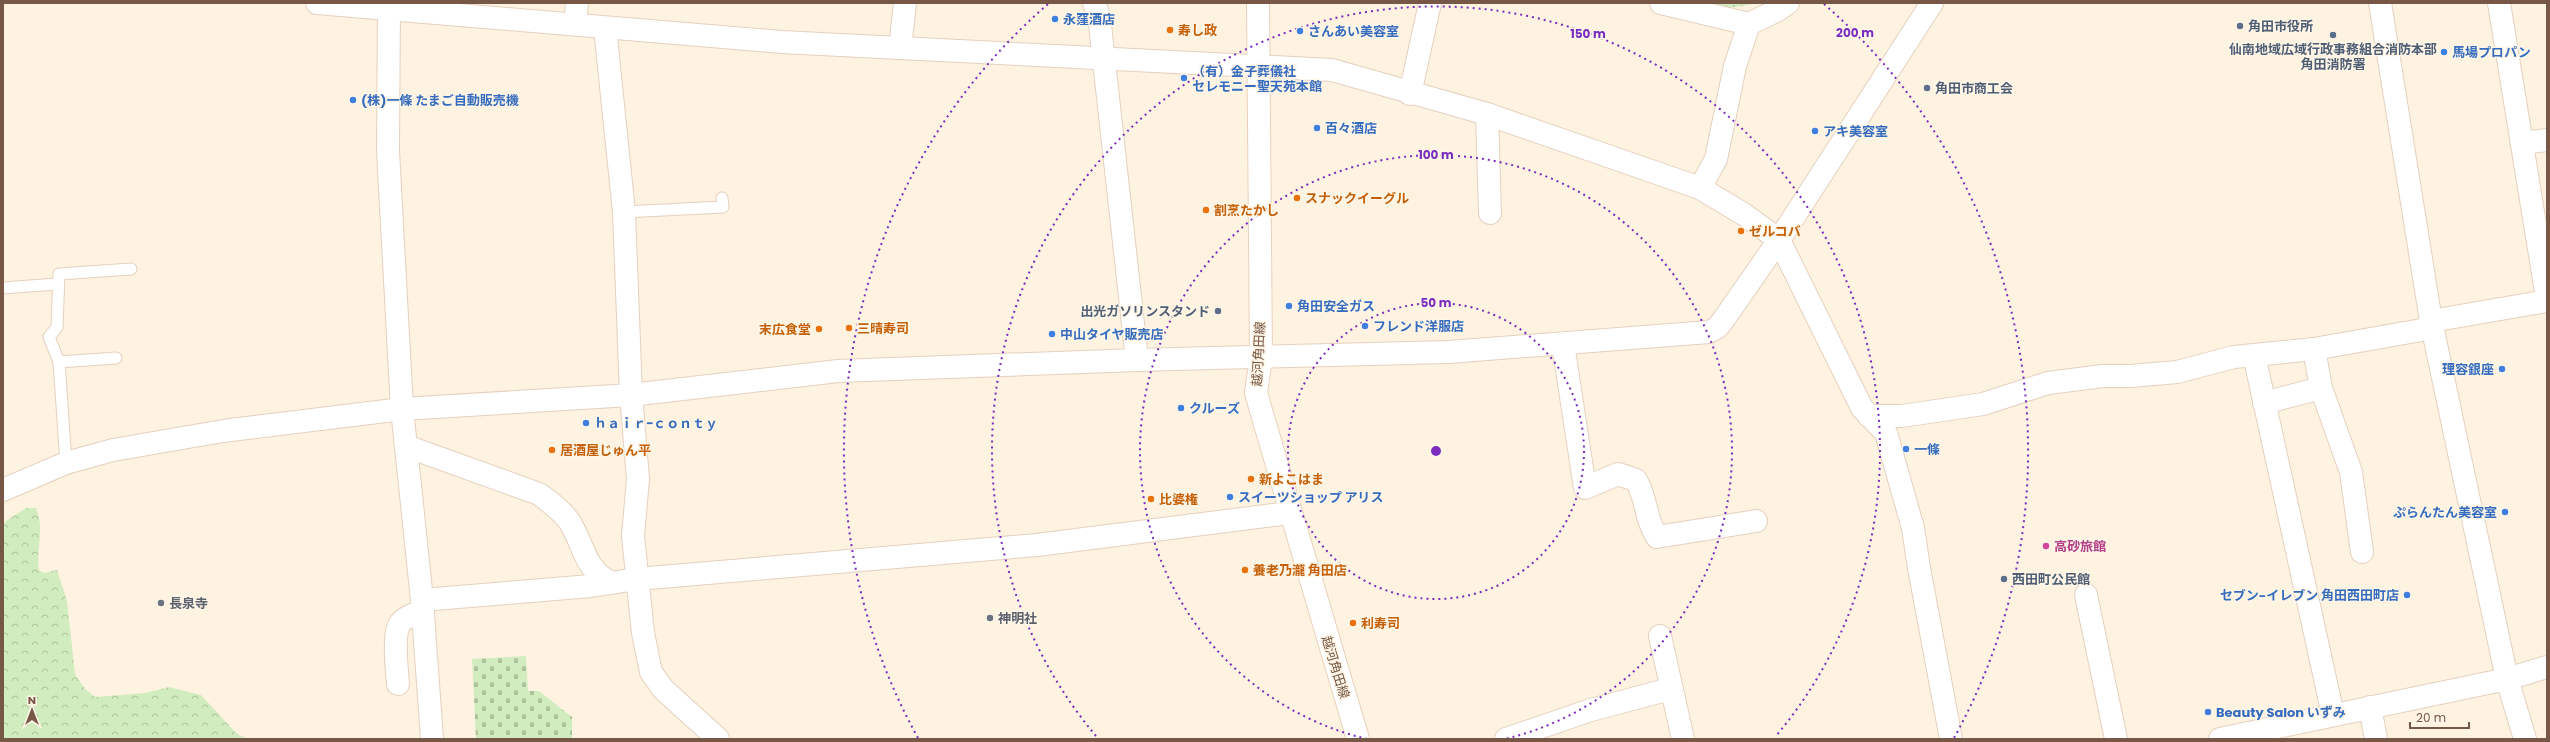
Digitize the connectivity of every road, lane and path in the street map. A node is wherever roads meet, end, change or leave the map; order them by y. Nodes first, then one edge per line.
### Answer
1 (317, 3) edge
2 (905, 3) edge
3 (1094, 3) edge
4 (1258, 3) edge
5 (1430, 3) edge
6 (1661, 3) edge
7 (1788, 3) edge
8 (1932, 3) edge
9 (2380, 3) edge
10 (2499, 3) edge
11 (389, 6) edge
12 (576, 13) edge
13 (1749, 24) junction
14 (605, 28) junction
15 (900, 48) junction
16 (1103, 57) junction
17 (1258, 65) junction
18 (1410, 94) junction
19 (1487, 114) junction
20 (2547, 140) edge
21 (2522, 143) junction
22 (1700, 188) junction
23 (722, 198) dead end
24 (624, 212) junction
25 (1490, 213) dead end
26 (1779, 240) junction
27 (132, 269) dead end
28 (57, 284) junction
29 (3, 288) edge
30 (2547, 299) edge
31 (2432, 325) junction
32 (1563, 344) junction
33 (2314, 349) junction
34 (2254, 355) junction
35 (116, 358) dead end
36 (1260, 358) junction
37 (1136, 360) junction
38 (59, 362) junction
39 (2322, 388) junction
40 (631, 395) junction
41 (2264, 403) junction
42 (402, 409) junction
43 (1869, 416) junction
44 (406, 446) junction
45 (66, 463) junction
46 (3, 490) edge
47 (1289, 513) junction
48 (1756, 521) dead end
49 (2362, 552) dead end
50 (637, 579) junction
51 (608, 581) junction
52 (2086, 595) dead end
53 (422, 606) junction
54 (1660, 636) dead end
55 (2547, 667) edge
56 (2507, 679) junction
57 (398, 684) dead end
58 (1670, 689) junction
59 (2370, 707) junction
60 (2333, 715) junction
61 (432, 739) edge
62 (718, 739) edge
63 (1358, 739) edge
64 (1506, 739) edge
65 (1682, 739) edge
66 (1951, 739) edge
67 (2116, 739) edge
68 (2220, 739) edge
69 (2376, 739) edge
70 (2525, 739) edge

1 - 11 street
2 - 15 street
3 - 16 street
4 - 17 street, 越河角田線
5 - 18 street
6 - 13 street
7 - 13 street
8 - 26 street
9 - 31 street
10 - 21 street
11 - 12 street
11 - 42 street
12 - 14 street
13 - 22 street
14 - 15 street
14 - 24 street
15 - 16 street
16 - 17 street
16 - 37 street
17 - 18 street
17 - 36 street, 越河角田線
18 - 19 street
19 - 22 street
19 - 25 street
20 - 21 street
21 - 30 street
22 - 26 street
23 - 24 lane
24 - 40 street
26 - 32 street
26 - 43 street
27 - 28 lane
28 - 29 lane
28 - 38 lane
30 - 31 street
31 - 33 street
31 - 56 street
32 - 36 street
32 - 48 street
33 - 34 street
33 - 39 street
34 - 41 street
34 - 43 street
35 - 38 lane
36 - 37 street
36 - 47 street, 越河角田線
37 - 40 street
38 - 45 lane
39 - 41 street
39 - 49 street
40 - 42 street
40 - 50 street
41 - 60 street
42 - 44 street
42 - 45 street
43 - 66 street
44 - 51 street
44 - 53 street
45 - 46 street
47 - 50 street
47 - 63 street, 越河角田線
50 - 51 street
50 - 62 street
51 - 53 street
52 - 67 street
53 - 57 street
53 - 61 street
54 - 58 street
55 - 56 street
56 - 59 street
56 - 70 street
58 - 64 street
58 - 65 street
59 - 60 street
59 - 69 street
60 - 68 street

